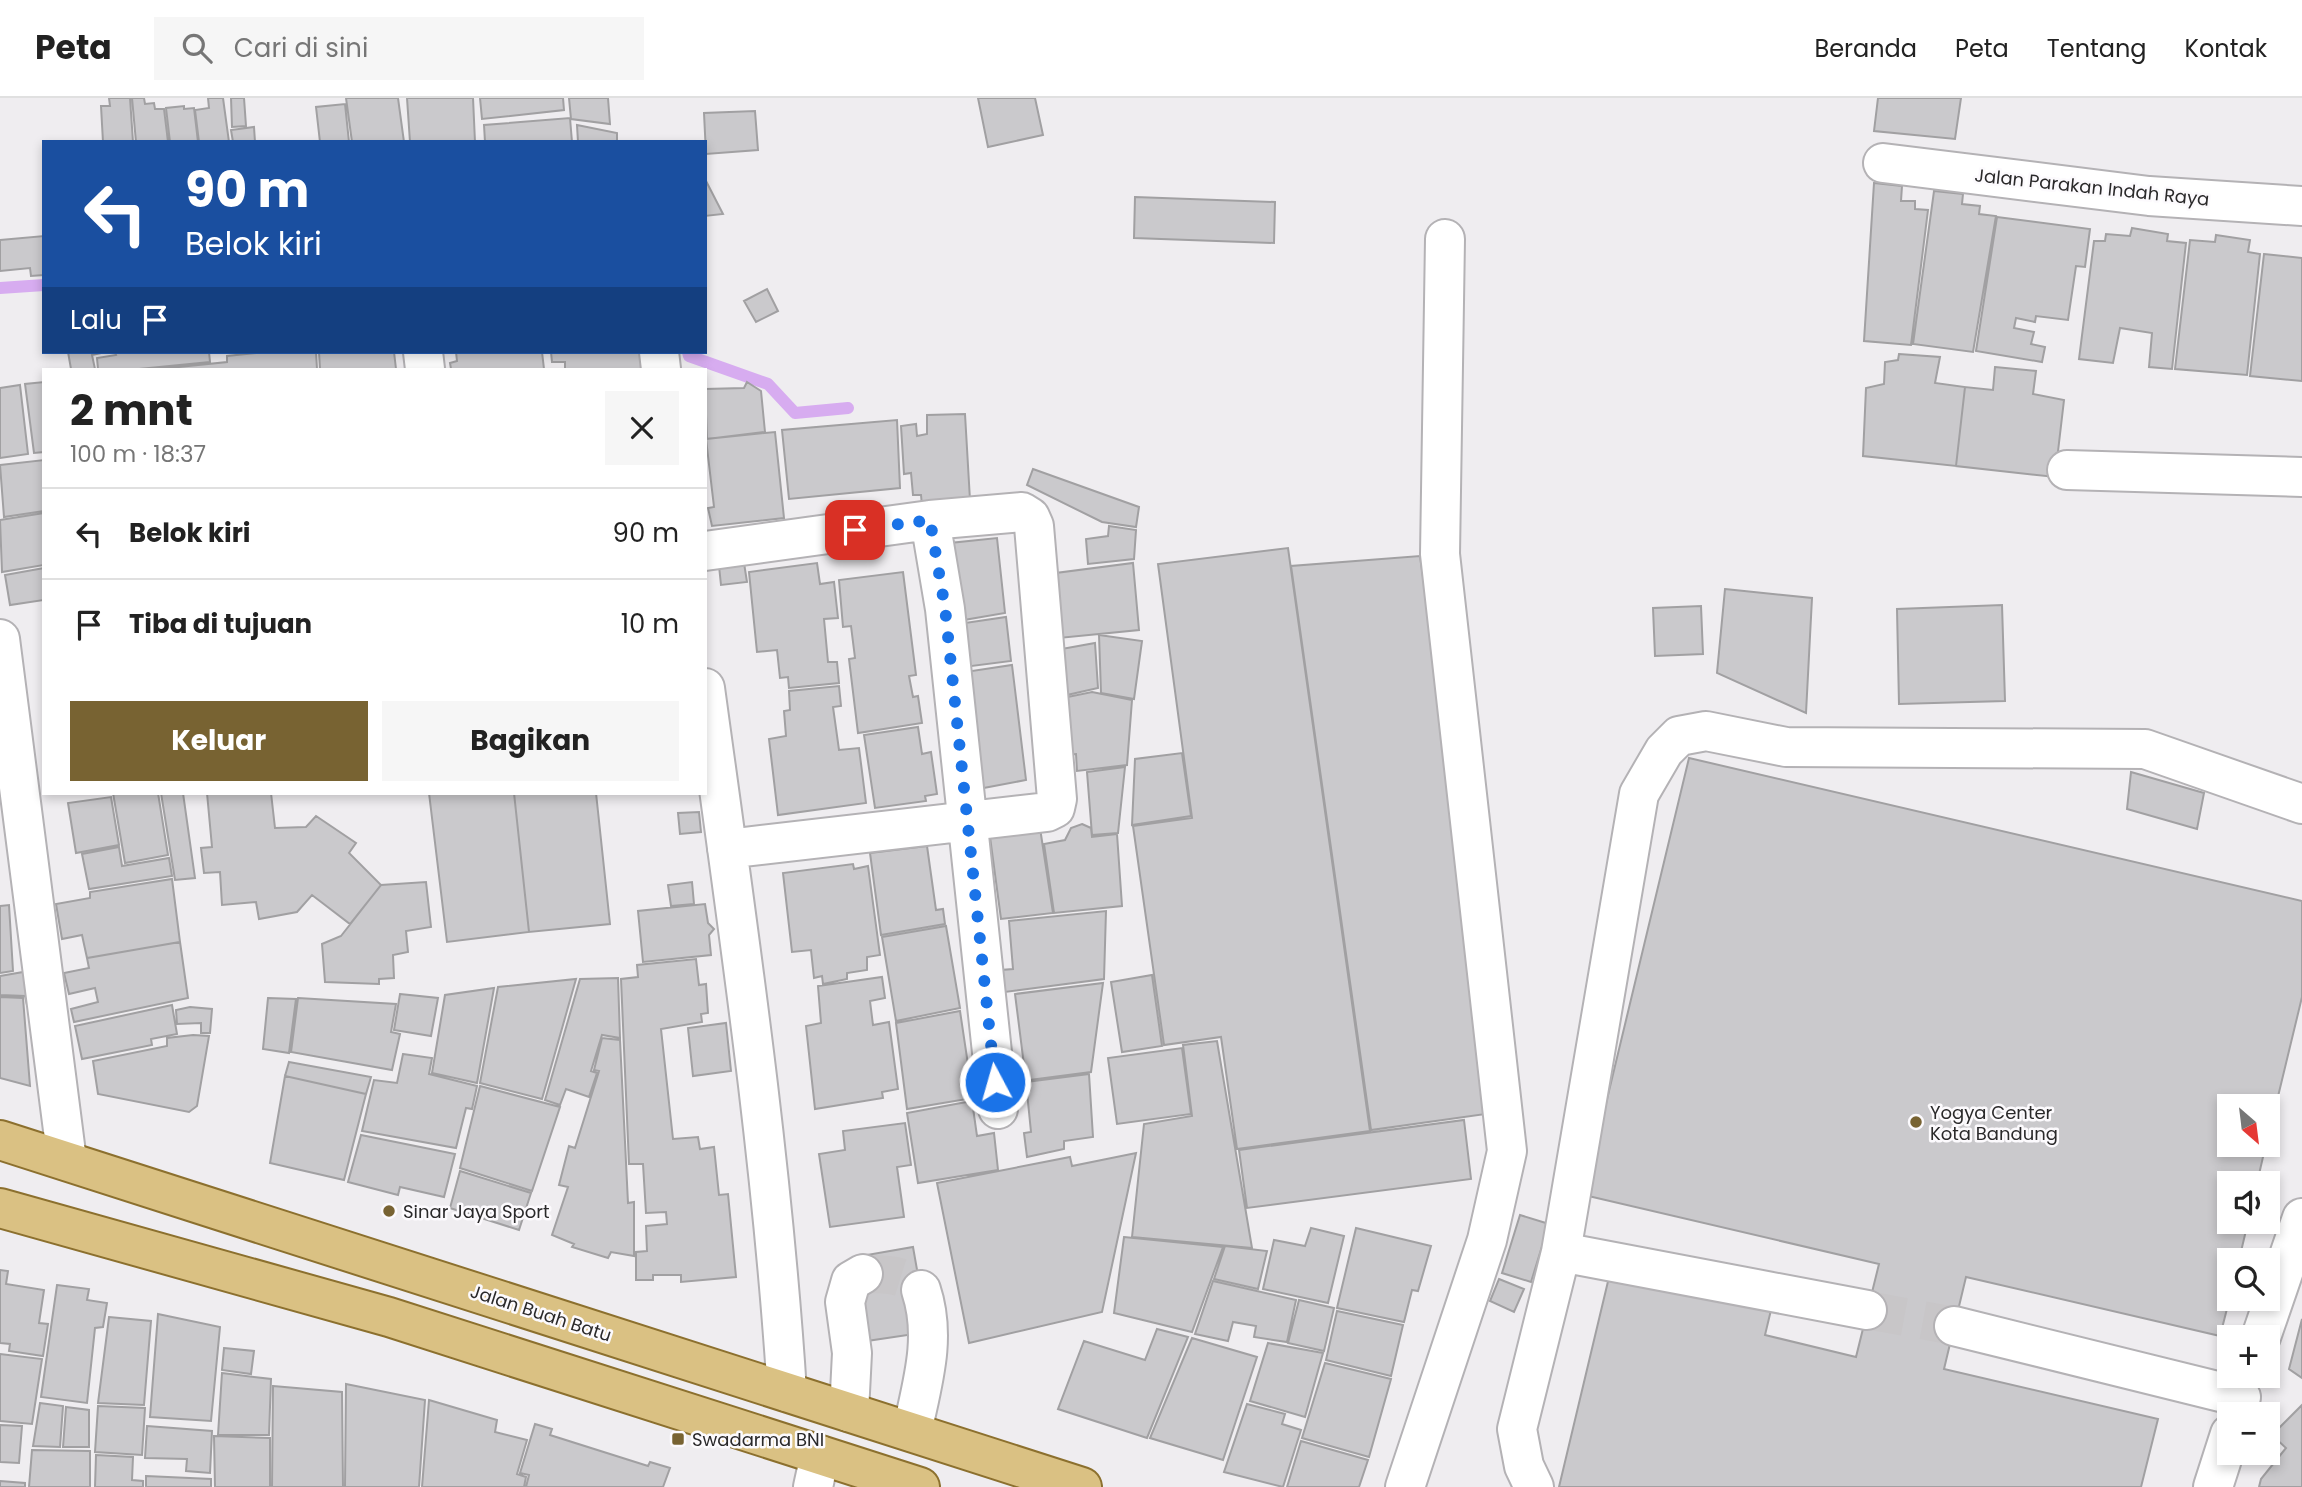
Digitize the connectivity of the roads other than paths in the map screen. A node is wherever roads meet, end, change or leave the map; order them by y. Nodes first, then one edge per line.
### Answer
1 (1883, 163) dead end
2 (2302, 206) edge
3 (1445, 239) dead end
4 (2067, 470) dead end
5 (2302, 477) edge
6 (930, 520) junction
7 (707, 551) edge
8 (0, 639) edge
9 (707, 703) edge
10 (2302, 803) edge
11 (965, 819) junction
12 (727, 849) junction
13 (998, 1109) dead end
14 (0, 1140) edge
15 (67, 1161) junction
16 (0, 1208) edge
17 (2302, 1218) edge
18 (1561, 1252) junction
19 (863, 1274) dead end
20 (920, 1290) dead end
21 (1867, 1310) tunnel mouth
22 (2265, 1325) edge
23 (1954, 1326) tunnel mouth
24 (787, 1392) junction
25 (2241, 1395) edge
26 (849, 1412) junction
27 (912, 1432) junction
28 (2220, 1465) edge
29 (817, 1471) edge
30 (901, 1484) edge
31 (1083, 1487) edge
32 (1405, 1487) edge
33 (1534, 1487) edge
34 (2213, 1487) edge

1 - 2 street, Jalan Parakan Indah Raya
3 - 32 street
4 - 5 street
6 - 7 street
6 - 11 street
6 - 11 street
8 - 15 street
9 - 12 street
10 - 18 street
11 - 12 street
11 - 13 street
12 - 24 street
14 - 15 main road, Jalan Buah Batu
15 - 24 main road, Jalan Buah Batu
16 - 29 main road
17 - 22 street
18 - 21 street
18 - 33 street
19 - 26 street
20 - 27 street
23 - 25 street
24 - 26 main road, Jalan Buah Batu
26 - 27 main road, Jalan Buah Batu
27 - 31 main road, Jalan Buah Batu
28 - 34 street
29 - 30 main road

